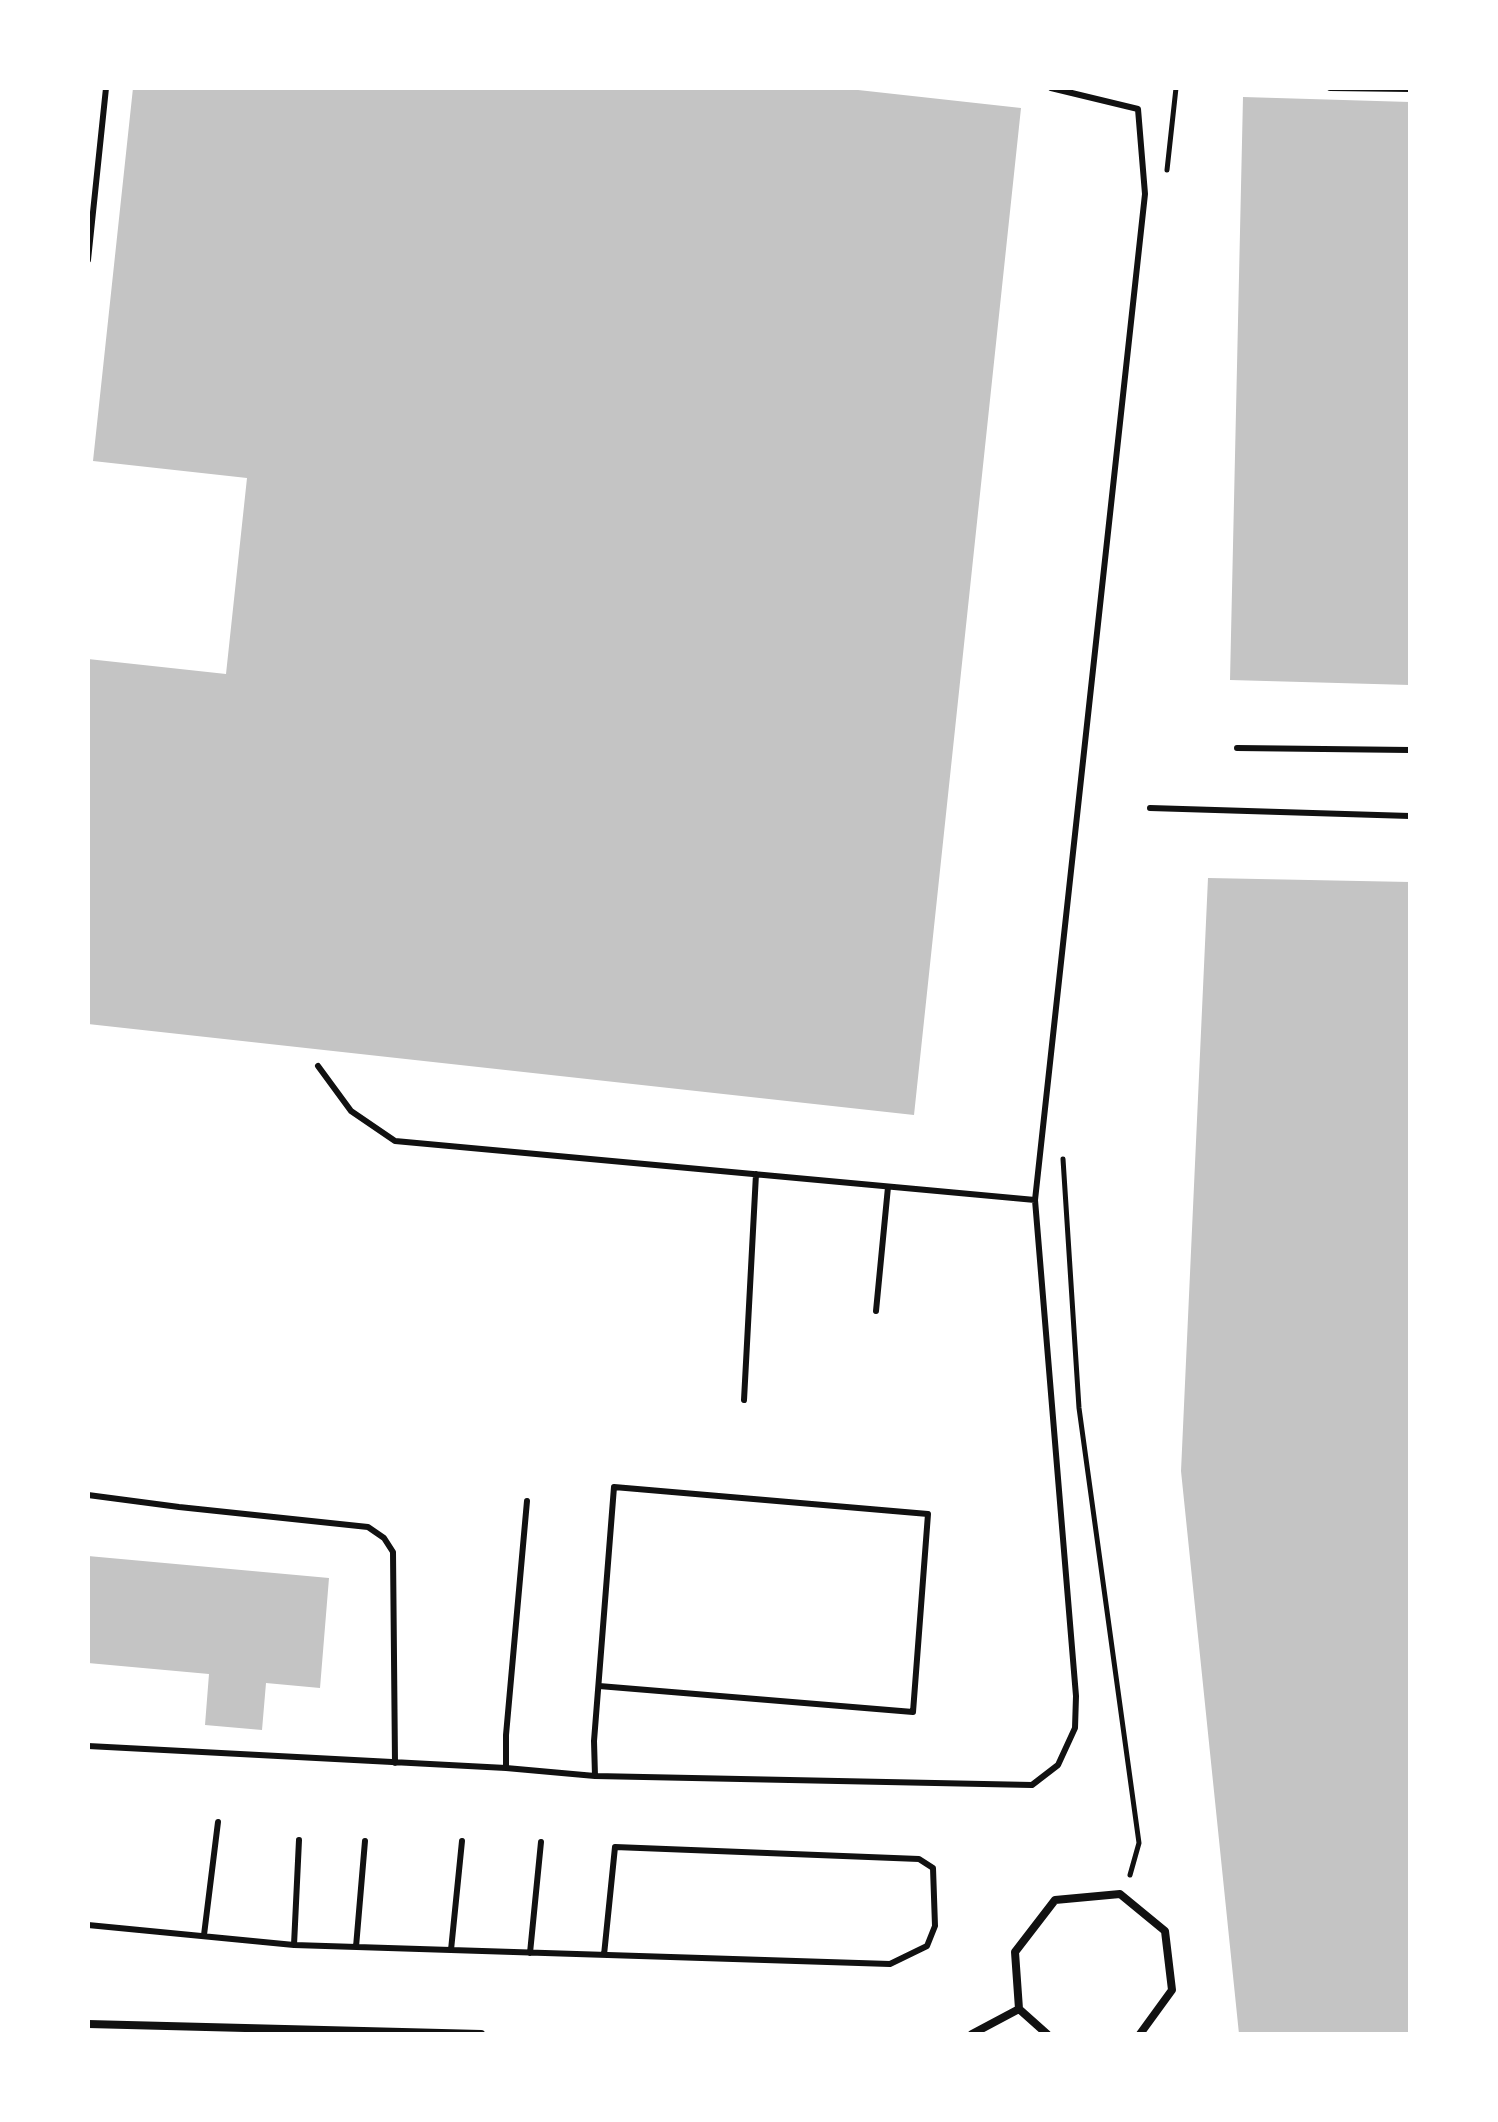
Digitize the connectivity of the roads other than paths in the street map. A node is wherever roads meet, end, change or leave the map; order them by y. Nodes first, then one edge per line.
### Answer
1 (106, 88) edge
2 (1051, 88) edge
3 (1330, 88) edge
4 (1410, 89) edge
5 (88, 260) edge
6 (1237, 748) dead end
7 (1410, 750) edge
8 (1150, 808) dead end
9 (1410, 816) edge
10 (318, 1066) dead end
11 (756, 1174) junction
12 (888, 1187) junction
13 (1035, 1200) junction
14 (876, 1311) dead end
15 (744, 1400) dead end
16 (88, 1495) edge
17 (527, 1501) dead end
18 (599, 1686) junction
19 (88, 1746) edge
20 (395, 1763) junction
21 (506, 1768) junction
22 (595, 1776) junction
23 (218, 1822) dead end
24 (299, 1840) dead end
25 (365, 1841) dead end
26 (462, 1841) dead end
27 (541, 1842) dead end
28 (88, 1925) edge
29 (204, 1935) junction
30 (294, 1945) junction
31 (356, 1947) junction
32 (451, 1950) junction
33 (530, 1953) junction
34 (604, 1955) junction
35 (1019, 2009) junction
36 (88, 2024) edge
37 (481, 2034) edge
38 (972, 2034) edge
39 (1047, 2034) edge
40 (1140, 2034) edge

1 - 5 lane
2 - 13 lane
3 - 4 lane
6 - 7 lane
8 - 9 lane
10 - 11 lane
11 - 12 lane
11 - 15 lane
12 - 13 lane
12 - 14 lane
13 - 22 lane
16 - 20 lane
17 - 21 lane
18 - 18 lane
18 - 22 lane
19 - 20 lane
20 - 21 lane
21 - 22 lane
23 - 29 lane
24 - 30 lane
25 - 31 lane
26 - 32 lane
27 - 33 lane
28 - 29 lane
29 - 30 lane
30 - 31 lane
31 - 32 lane
32 - 33 lane
33 - 34 lane
34 - 34 lane
35 - 38 street
35 - 39 street
35 - 40 street
36 - 37 street

